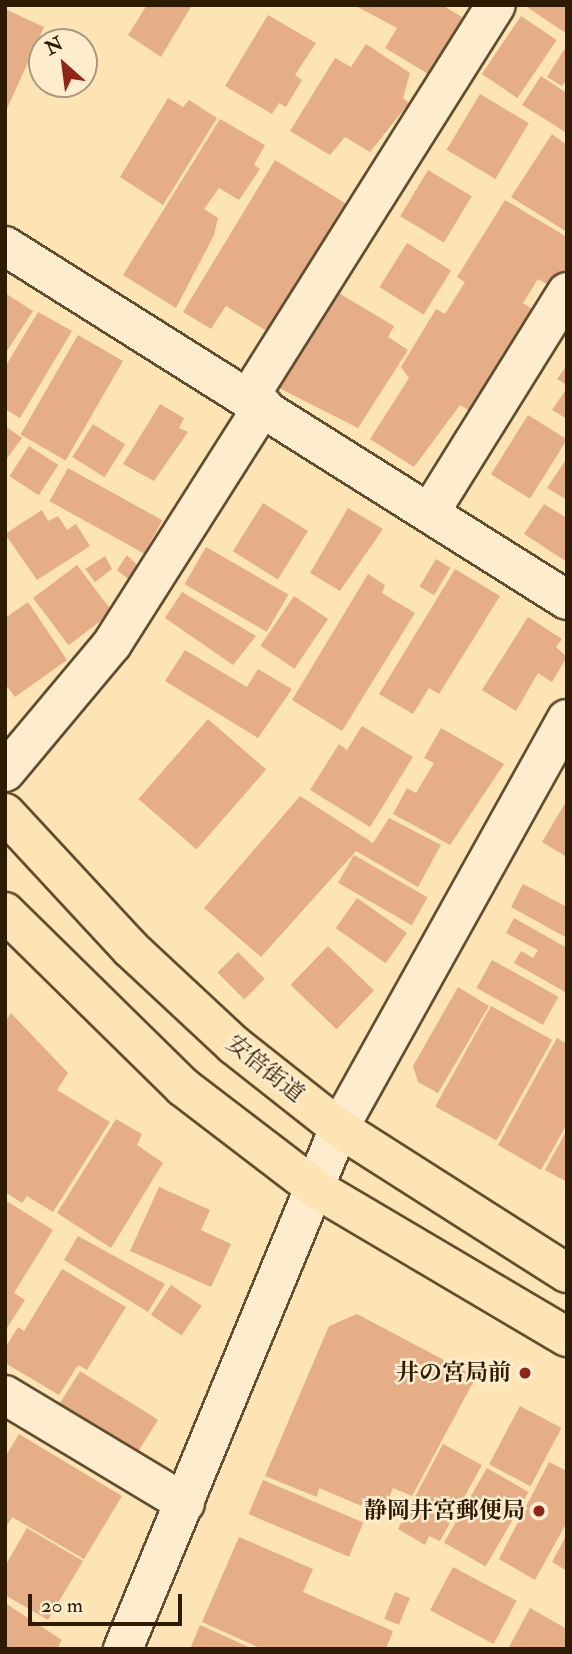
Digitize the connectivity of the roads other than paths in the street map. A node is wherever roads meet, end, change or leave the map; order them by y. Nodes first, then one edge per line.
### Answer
1 (496, 5) edge
2 (5, 246) edge
3 (567, 292) edge
4 (256, 402) junction
5 (430, 512) junction
6 (567, 600) edge
7 (567, 719) edge
8 (5, 772) edge
9 (5, 813) edge
10 (5, 912) edge
11 (338, 1128) junction
12 (315, 1188) junction
13 (567, 1273) edge
14 (567, 1337) edge
15 (5, 1395) edge
16 (185, 1503) junction
17 (123, 1649) edge

1 - 4 street
2 - 4 street
3 - 5 street
4 - 5 street
4 - 8 street
5 - 6 street
7 - 11 street
9 - 11 main road, 安倍街道
10 - 12 main road
11 - 12 street
11 - 13 main road, 安倍街道
12 - 14 main road
12 - 16 street
15 - 16 street
16 - 17 street

